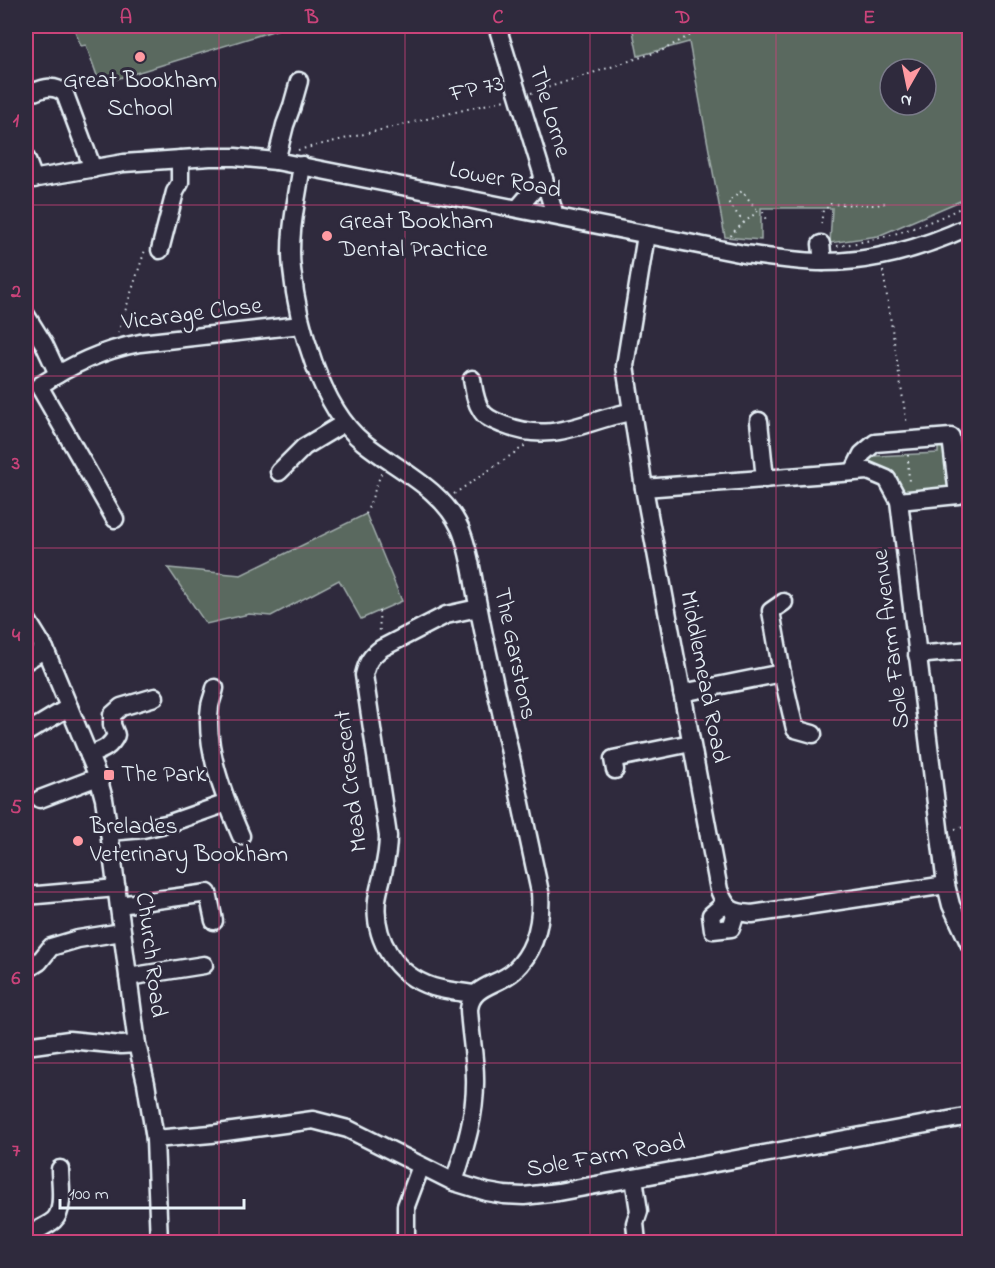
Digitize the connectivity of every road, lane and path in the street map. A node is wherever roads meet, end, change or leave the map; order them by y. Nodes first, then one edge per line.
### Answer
1 (497, 26) edge
2 (707, 26) edge
3 (299, 81) dead end
4 (26, 95) edge
5 (519, 97) junction
6 (26, 158) edge
7 (180, 159) junction
8 (289, 163) junction
9 (93, 169) junction
10 (544, 178) junction
11 (30, 180) edge
12 (969, 203) edge
13 (885, 206) dead end
14 (518, 208) junction
15 (758, 211) junction
16 (555, 215) junction
17 (744, 223) junction
18 (767, 223) dead end
19 (821, 224) dead end
20 (969, 226) edge
21 (646, 235) junction
22 (153, 249) joint
23 (729, 251) junction
24 (822, 251) junction
25 (883, 267) dead end
26 (26, 315) edge
27 (301, 325) junction
28 (112, 349) junction
29 (58, 374) junction
30 (472, 379) dead end
31 (32, 389) edge
32 (631, 412) junction
33 (759, 422) dead end
34 (344, 423) junction
35 (538, 432) junction
36 (908, 439) junction
37 (386, 460) junction
38 (279, 472) dead end
39 (853, 472) junction
40 (765, 479) junction
41 (644, 488) junction
42 (904, 501) junction
43 (443, 503) junction
44 (366, 514) dead end
45 (115, 519) dead end
46 (784, 602) dead end
47 (478, 608) junction
48 (380, 611) dead end
49 (26, 618) edge
50 (45, 649) junction
51 (381, 649) junction
52 (969, 650) edge
53 (917, 655) junction
54 (26, 661) edge
55 (782, 673) junction
56 (215, 688) dead end
57 (682, 693) junction
58 (155, 697) dead end
59 (69, 707) junction
60 (26, 733) edge
61 (813, 734) dead end
62 (691, 743) junction
63 (89, 755) junction
64 (615, 770) dead end
65 (98, 777) junction
66 (40, 800) dead end
67 (227, 803) junction
68 (110, 832) junction
69 (241, 836) dead end
70 (946, 885) junction
71 (117, 888) junction
72 (26, 896) edge
73 (119, 905) junction
74 (214, 921) dead end
75 (122, 932) junction
76 (969, 945) edge
77 (204, 965) dead end
78 (26, 970) edge
79 (128, 977) junction
80 (474, 994) junction
81 (137, 1044) junction
82 (26, 1046) edge
83 (969, 1116) edge
84 (155, 1139) junction
85 (421, 1166) junction
86 (60, 1169) dead end
87 (634, 1178) junction
88 (454, 1182) junction
89 (26, 1236) edge
90 (159, 1242) edge
91 (406, 1242) edge
92 (637, 1242) edge

1 - 5 street, The Lorne
2 - 5 path, FP 73
3 - 8 street, The Garstons
4 - 9 street
5 - 8 path, FP 73
5 - 10 street, The Lorne
6 - 11 street
7 - 8 street, Lower Road
7 - 9 street, Lower Road
7 - 22 street
8 - 14 street, Lower Road
8 - 27 street, The Garstons
9 - 11 street, Lower Road
10 - 14 street, The Lorne
10 - 16 street, The Lorne
12 - 24 path
13 - 19 path
14 - 16 street, Lower Road
15 - 17 path
15 - 17 path
15 - 18 path
16 - 21 street, Lower Road
17 - 23 path
20 - 24 street, Lower Road
21 - 23 street, Lower Road
21 - 32 street, Middlemead Road
22 - 28 path
23 - 24 street, Lower Road
25 - 36 path
26 - 29 street
27 - 28 street, Vicarage Close
27 - 34 street, The Garstons
28 - 29 street, Vicarage Close
29 - 31 street, Vicarage Close
30 - 35 street
31 - 45 street, Vicarage Close
32 - 35 street
32 - 41 street, Middlemead Road
33 - 40 street
34 - 37 street, The Garstons
34 - 38 street
35 - 43 path
36 - 39 street
36 - 42 path
36 - 42 street
37 - 43 street, The Garstons
37 - 44 path
39 - 40 street, Sole Farm Avenue
39 - 42 street, Sole Farm Avenue
40 - 41 street, Sole Farm Avenue
41 - 57 street, Middlemead Road
42 - 53 street, Sole Farm Avenue
43 - 47 street, The Garstons
46 - 55 street
47 - 51 street, Mead Crescent
47 - 80 street, The Garstons
48 - 51 path
49 - 50 street, Church Road
50 - 54 street
50 - 59 street, Church Road
51 - 80 street, Mead Crescent
52 - 53 street
53 - 70 street, Sole Farm Avenue
55 - 57 street
55 - 61 street
56 - 67 street
57 - 62 street, Middlemead Road
58 - 63 street
59 - 60 street
59 - 63 street, Church Road
62 - 64 street
62 - 70 street, Middlemead Road
63 - 65 street, Church Road
65 - 66 street
65 - 68 street, Church Road
67 - 68 street
67 - 69 street
68 - 71 street, Church Road
70 - 76 street, Sole Farm Avenue
71 - 72 street
71 - 73 street, Church Road
73 - 74 street
73 - 75 street, Church Road
75 - 78 street
75 - 79 street, Church Road
77 - 79 street
79 - 81 street, Church Road
80 - 88 street
81 - 82 street
81 - 84 street, Church Road
83 - 87 street, Sole Farm Road
84 - 85 street, Sole Farm Road
84 - 90 street, Church Road
85 - 88 street, Sole Farm Road
85 - 91 street
86 - 89 street
87 - 88 street, Sole Farm Road
87 - 92 street

